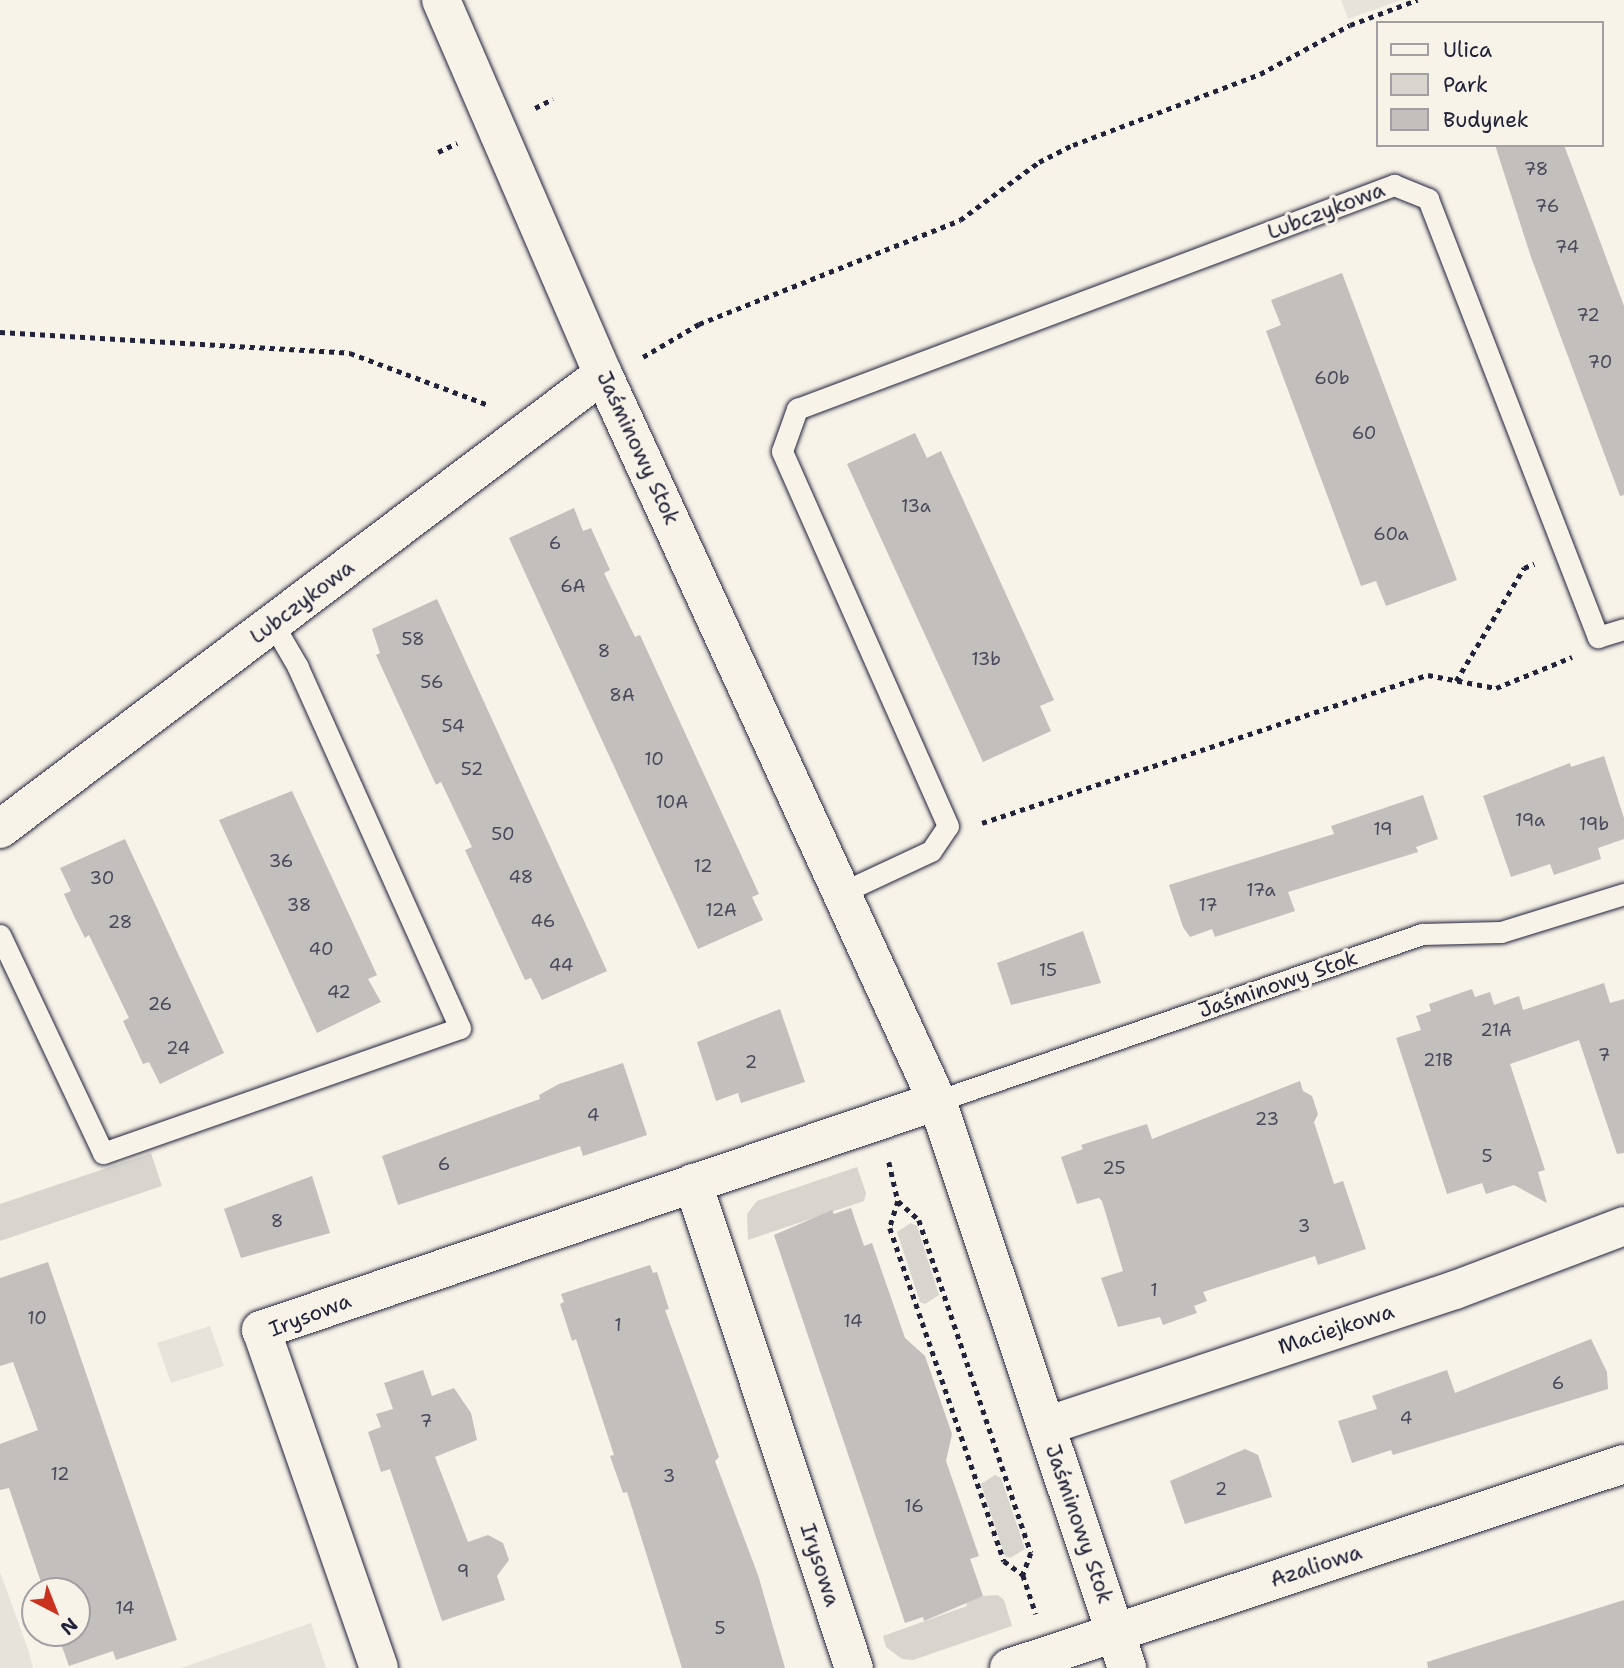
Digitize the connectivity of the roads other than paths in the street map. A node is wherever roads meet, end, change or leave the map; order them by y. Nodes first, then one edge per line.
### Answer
1 (441, 0) edge
2 (603, 373) junction
3 (273, 624) junction
4 (1624, 629) edge
5 (0, 829) edge
6 (843, 892) junction
7 (1624, 894) edge
8 (0, 934) edge
9 (937, 1101) junction
10 (693, 1183) junction
11 (1624, 1226) edge
12 (1046, 1426) junction
13 (1624, 1464) edge
14 (1121, 1650) edge
15 (379, 1668) edge
16 (854, 1668) edge
17 (1009, 1668) edge

1 - 2 street, Jaśminowy Stok
2 - 3 street, Lubczykowa
2 - 6 street, Jaśminowy Stok
3 - 5 street, Lubczykowa
3 - 8 lane
4 - 6 lane, Lubczykowa
6 - 9 street, Jaśminowy Stok
7 - 9 lane, Jaśminowy Stok
9 - 10 street, Irysowa
9 - 12 street, Jaśminowy Stok
10 - 15 street, Irysowa
10 - 16 street, Irysowa
11 - 12 street, Maciejkowa
12 - 14 street, Jaśminowy Stok
13 - 14 street, Azaliowa
14 - 17 street, Azaliowa

